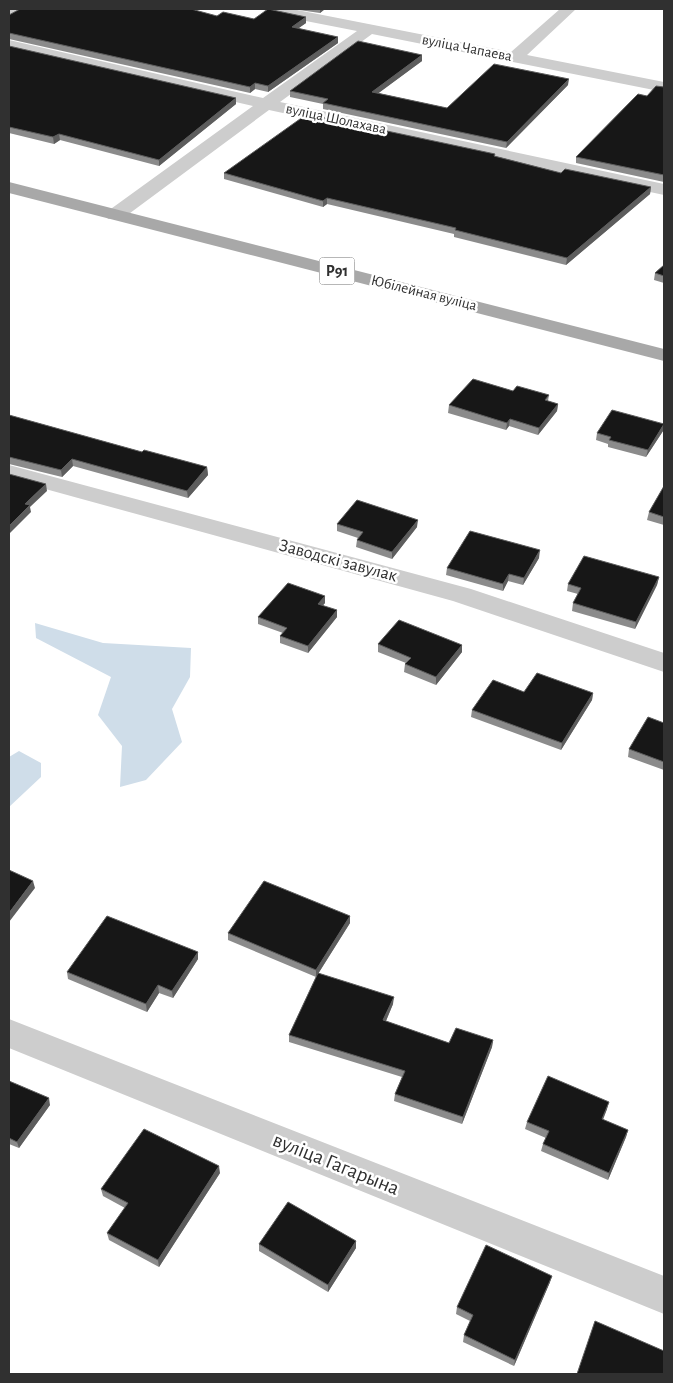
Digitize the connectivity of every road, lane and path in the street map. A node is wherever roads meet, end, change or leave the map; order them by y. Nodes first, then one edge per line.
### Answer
1 (19, 9) edge
2 (270, 9) edge
3 (569, 9) edge
4 (9, 15) edge
5 (369, 29) junction
6 (9, 45) edge
7 (515, 57) junction
8 (664, 87) edge
9 (266, 104) junction
10 (9, 188) edge
11 (664, 190) edge
12 (115, 215) junction
13 (664, 355) edge
14 (9, 472) edge
15 (664, 663) edge
16 (9, 1033) edge
17 (664, 1295) edge

1 - 4 street
2 - 5 street, вуліца Чапаева
3 - 7 street
5 - 7 street, вуліца Чапаева
5 - 9 street
6 - 9 street, вуліца Шолахава
7 - 8 street, вуліца Чапаева
9 - 11 street, вуліца Шолахава
9 - 12 street
10 - 12 main road, Юбілейная вуліца / Р91
12 - 13 main road, Юбілейная вуліца / Р91
14 - 15 street, Заводскі завулак
16 - 17 street, вуліца Гагарына

